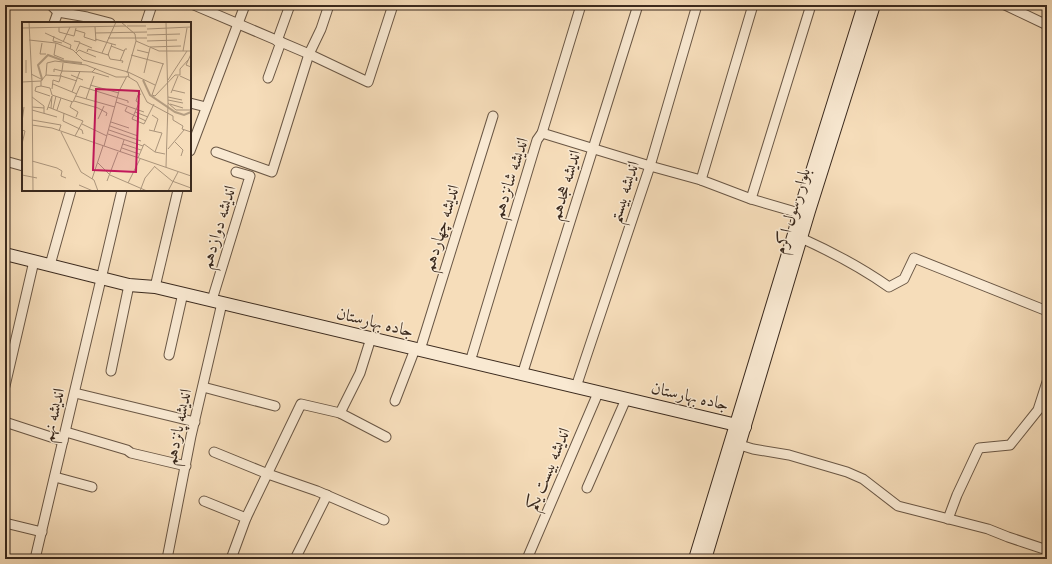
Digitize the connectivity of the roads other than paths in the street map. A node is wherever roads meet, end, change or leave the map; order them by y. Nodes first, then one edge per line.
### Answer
1 (152, 5) edge
2 (194, 5) edge
3 (245, 5) edge
4 (290, 5) edge
5 (329, 5) edge
6 (393, 5) edge
7 (581, 5) edge
8 (638, 5) edge
9 (697, 5) edge
10 (753, 5) edge
11 (811, 5) edge
12 (864, 5) edge
13 (874, 5) edge
14 (1005, 5) edge
15 (54, 8) edge
16 (54, 22) edge
17 (106, 22) edge
18 (146, 22) edge
19 (238, 24) junction
20 (1047, 24) edge
21 (279, 41) junction
22 (309, 54) junction
23 (268, 78) dead end
24 (191, 103) edge
25 (206, 107) junction
26 (493, 116) dead end
27 (542, 133) junction
28 (191, 148) edge
29 (593, 148) junction
30 (216, 152) dead end
31 (5, 161) edge
32 (22, 166) edge
33 (650, 166) junction
34 (236, 172) dead end
35 (701, 180) junction
36 (71, 191) edge
37 (122, 191) edge
38 (178, 191) edge
39 (751, 199) junction
40 (799, 213) junction
41 (801, 238) junction
42 (5, 254) edge
43 (34, 261) junction
44 (50, 264) junction
45 (100, 278) junction
46 (129, 285) junction
47 (155, 287) junction
48 (183, 294) junction
49 (217, 302) junction
50 (1047, 311) edge
51 (371, 338) junction
52 (417, 350) junction
53 (169, 355) dead end
54 (470, 362) junction
55 (111, 371) dead end
56 (522, 374) junction
57 (1047, 382) edge
58 (5, 384) edge
59 (202, 387) junction
60 (576, 387) junction
61 (75, 393) junction
62 (598, 393) junction
63 (626, 399) junction
64 (395, 401) dead end
65 (276, 406) dead end
66 (340, 413) junction
67 (5, 422) edge
68 (194, 422) junction
69 (740, 426) junction
70 (64, 437) junction
71 (386, 437) dead end
72 (740, 445) junction
73 (214, 452) dead end
74 (186, 466) junction
75 (268, 474) junction
76 (55, 477) junction
77 (92, 487) dead end
78 (587, 488) dead end
79 (327, 495) junction
80 (204, 501) dead end
81 (246, 518) junction
82 (948, 519) junction
83 (384, 520) dead end
84 (5, 523) edge
85 (42, 532) junction
86 (1047, 550) edge
87 (35, 559) edge
88 (167, 559) edge
89 (231, 559) edge
90 (296, 559) edge
91 (527, 559) edge
92 (695, 559) edge
93 (705, 559) edge

1 - 18 street
2 - 19 street
3 - 19 street
4 - 21 street
5 - 22 street
6 - 22 street
7 - 27 street, اندیشه شانزدهم
8 - 29 street, اندیشه هجدهم
9 - 33 street, اندیشه بیستم
10 - 35 street
11 - 39 street
12 - 40 main road, بلوار رسول اکرم
13 - 41 main road, بلوار رسول اکرم
14 - 20 street
15 - 16 street
15 - 17 street
19 - 21 street
19 - 25 street
21 - 22 street
21 - 23 street
22 - 30 street
24 - 25 street
25 - 28 street
26 - 52 street, اندیشه چهاردهم
27 - 29 street
27 - 54 street, اندیشه شانزدهم
29 - 33 street
29 - 56 street, اندیشه هجدهم
31 - 32 street
33 - 35 street
33 - 60 street, اندیشه بیستم
34 - 49 street, اندیشه دوازدهم
35 - 39 street
36 - 44 street
37 - 45 street, اندیشه نهم
38 - 47 street
39 - 40 street
40 - 69 main road, بلوار رسول اکرم
41 - 50 street
41 - 69 main road, بلوار رسول اکرم
42 - 43 main road, جاده بهارستان
43 - 44 main road, جاده بهارستان
43 - 58 street
44 - 45 main road, جاده بهارستان
45 - 46 main road, جاده بهارستان
45 - 61 street, اندیشه نهم
46 - 47 main road, جاده بهارستان
46 - 55 street
47 - 48 main road, جاده بهارستان
48 - 49 main road, جاده بهارستان
48 - 53 street
49 - 51 main road, جاده بهارستان
49 - 59 street, اندیشه پانزدهم
51 - 52 main road, جاده بهارستان
51 - 66 street
52 - 54 main road, جاده بهارستان
52 - 64 street, اندیشه چهاردهم
54 - 56 main road, جاده بهارستان
56 - 60 main road, جاده بهارستان
57 - 82 street
59 - 65 street
59 - 68 street, اندیشه پانزدهم
60 - 62 main road, جاده بهارستان
61 - 68 street
61 - 70 street, اندیشه نهم
62 - 63 main road, جاده بهارستان
62 - 91 street, اندیشه بیست یکم
63 - 69 main road, جاده بهارستان
63 - 78 street
66 - 71 street
66 - 75 street
67 - 70 street
68 - 74 street, اندیشه پانزدهم
69 - 72 main road, بلوار رسول اکرم
69 - 92 main road, بلوار رسول اکرم
70 - 74 street
70 - 76 street, اندیشه نهم
72 - 82 street
72 - 93 main road, بلوار رسول اکرم
73 - 75 street
74 - 88 street, اندیشه پانزدهم
75 - 79 street
75 - 81 street
76 - 77 street
76 - 85 street, اندیشه نهم
79 - 83 street
79 - 90 street
80 - 81 street
81 - 89 street
82 - 86 street
84 - 85 street
85 - 87 street, اندیشه نهم

